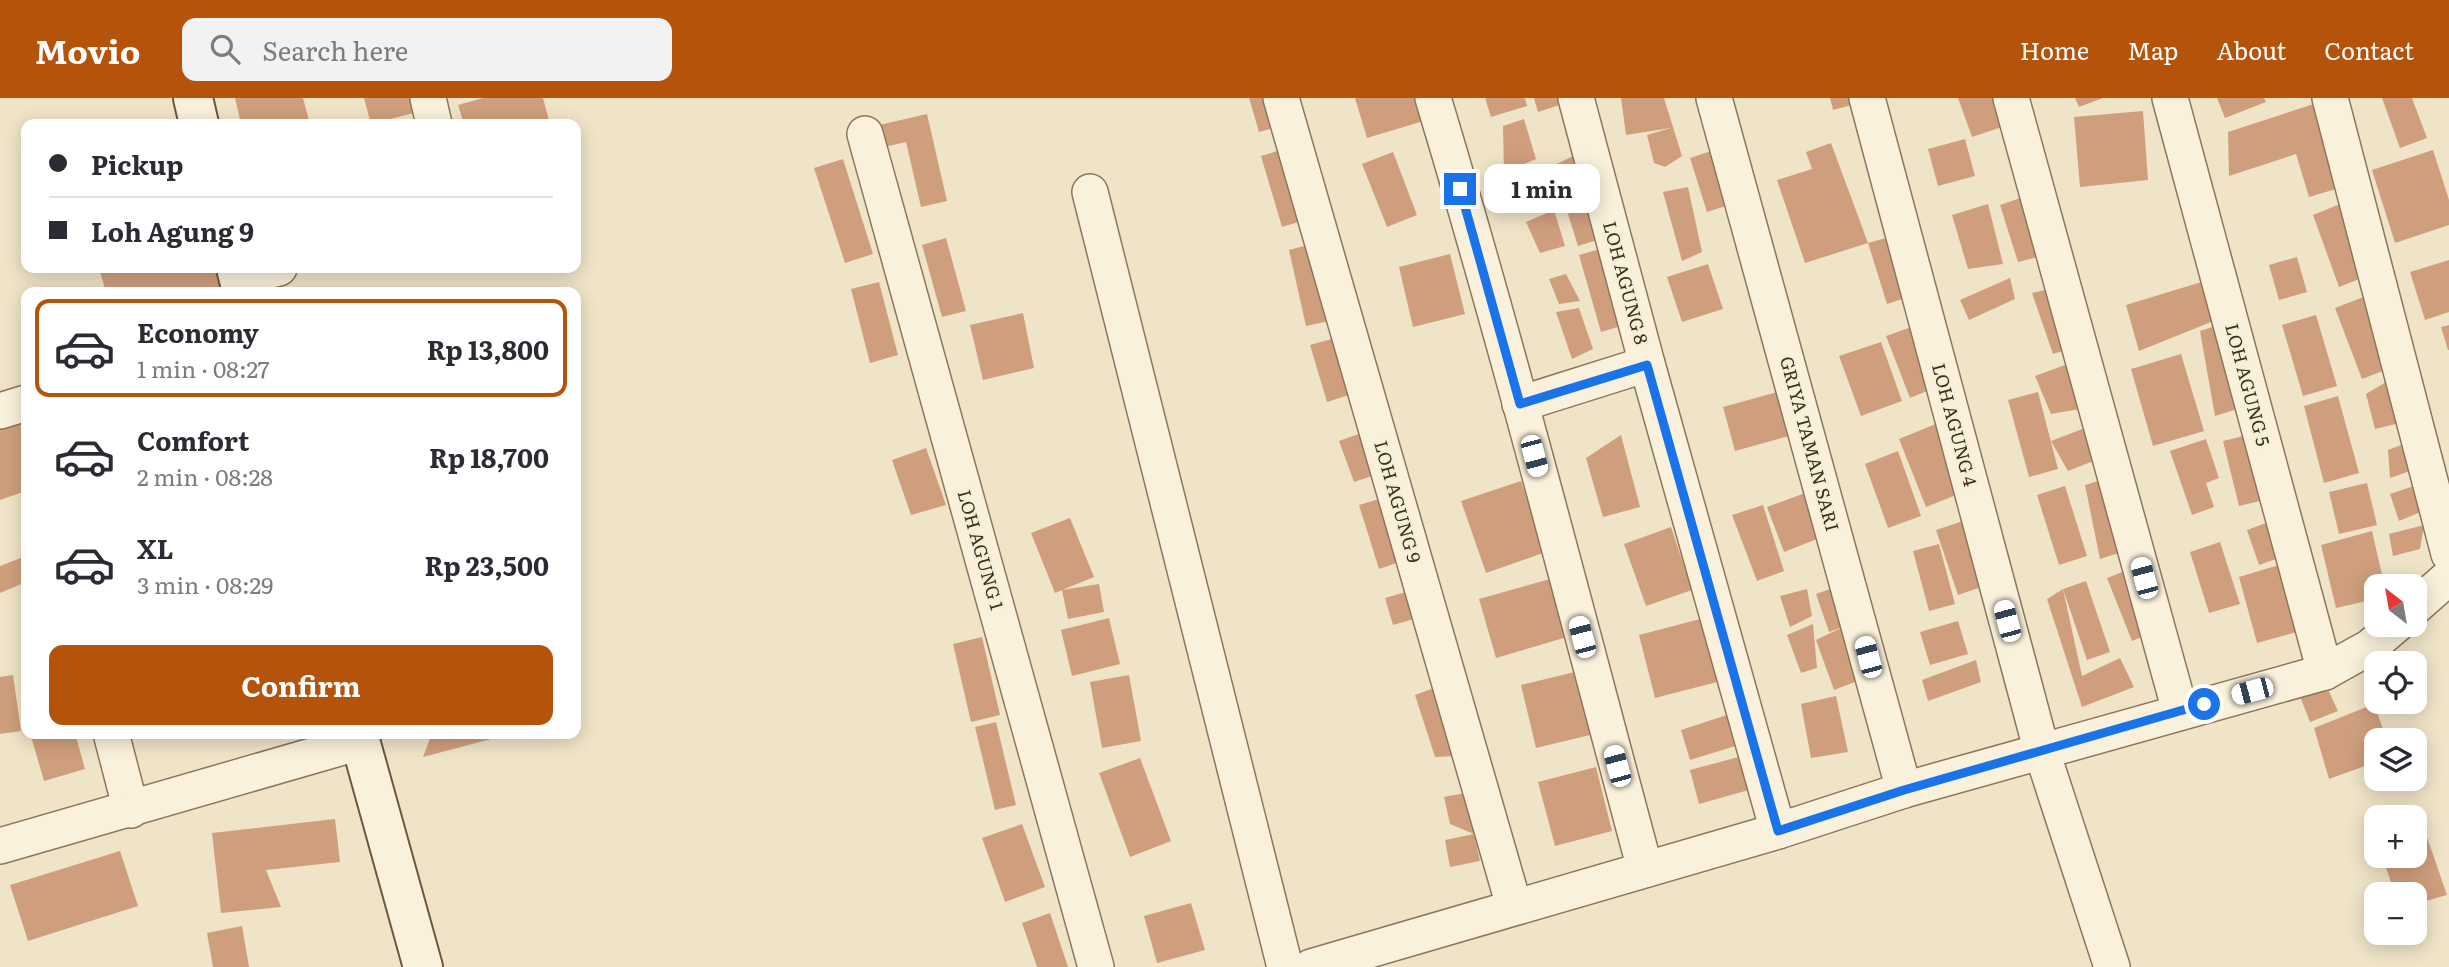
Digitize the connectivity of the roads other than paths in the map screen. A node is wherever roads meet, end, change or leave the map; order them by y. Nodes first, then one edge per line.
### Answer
1 (193, 98) edge
2 (428, 98) edge
3 (1281, 98) edge
4 (1433, 98) edge
5 (1576, 98) edge
6 (1714, 98) edge
7 (1867, 98) edge
8 (2011, 98) edge
9 (2170, 98) edge
10 (2330, 98) edge
11 (198, 119) edge
12 (433, 119) edge
13 (865, 134) dead end
14 (1090, 192) dead end
15 (261, 273) edge
16 (239, 279) edge
17 (1647, 365) junction
18 (1520, 404) junction
19 (21, 405) edge
20 (0, 411) edge
21 (2449, 554) edge
22 (2449, 577) edge
23 (2427, 596) edge
24 (2382, 637) edge
25 (2325, 672) junction
26 (2180, 711) junction
27 (113, 739) edge
28 (356, 739) edge
29 (359, 739) edge
30 (2042, 752) junction
31 (1904, 790) junction
32 (131, 810) junction
33 (1778, 831) junction
34 (0, 846) edge
35 (1644, 869) junction
36 (1514, 906) junction
37 (423, 967) edge
38 (1096, 967) edge
39 (1285, 967) edge
40 (1311, 967) edge
41 (2112, 967) edge

1 - 11 main road
2 - 12 street
3 - 36 street, LOH AGUNG 9
4 - 18 street
5 - 17 street, LOH AGUNG 8
6 - 31 street, GRIYA TAMAN SARI
7 - 30 street, LOH AGUNG 4
8 - 26 street
9 - 25 street, LOH AGUNG 5
10 - 21 street
13 - 38 street, LOH AGUNG 1
14 - 39 street
15 - 16 street
17 - 18 street
17 - 33 street, LOH AGUNG 8
18 - 35 street
19 - 20 street
22 - 23 street
24 - 25 street
25 - 26 street
26 - 30 street
27 - 32 street
28 - 32 street
29 - 37 main road
30 - 31 street
30 - 41 street, LOH AGUNG 4
31 - 33 street
32 - 34 street
33 - 35 street
35 - 36 street
36 - 40 street

